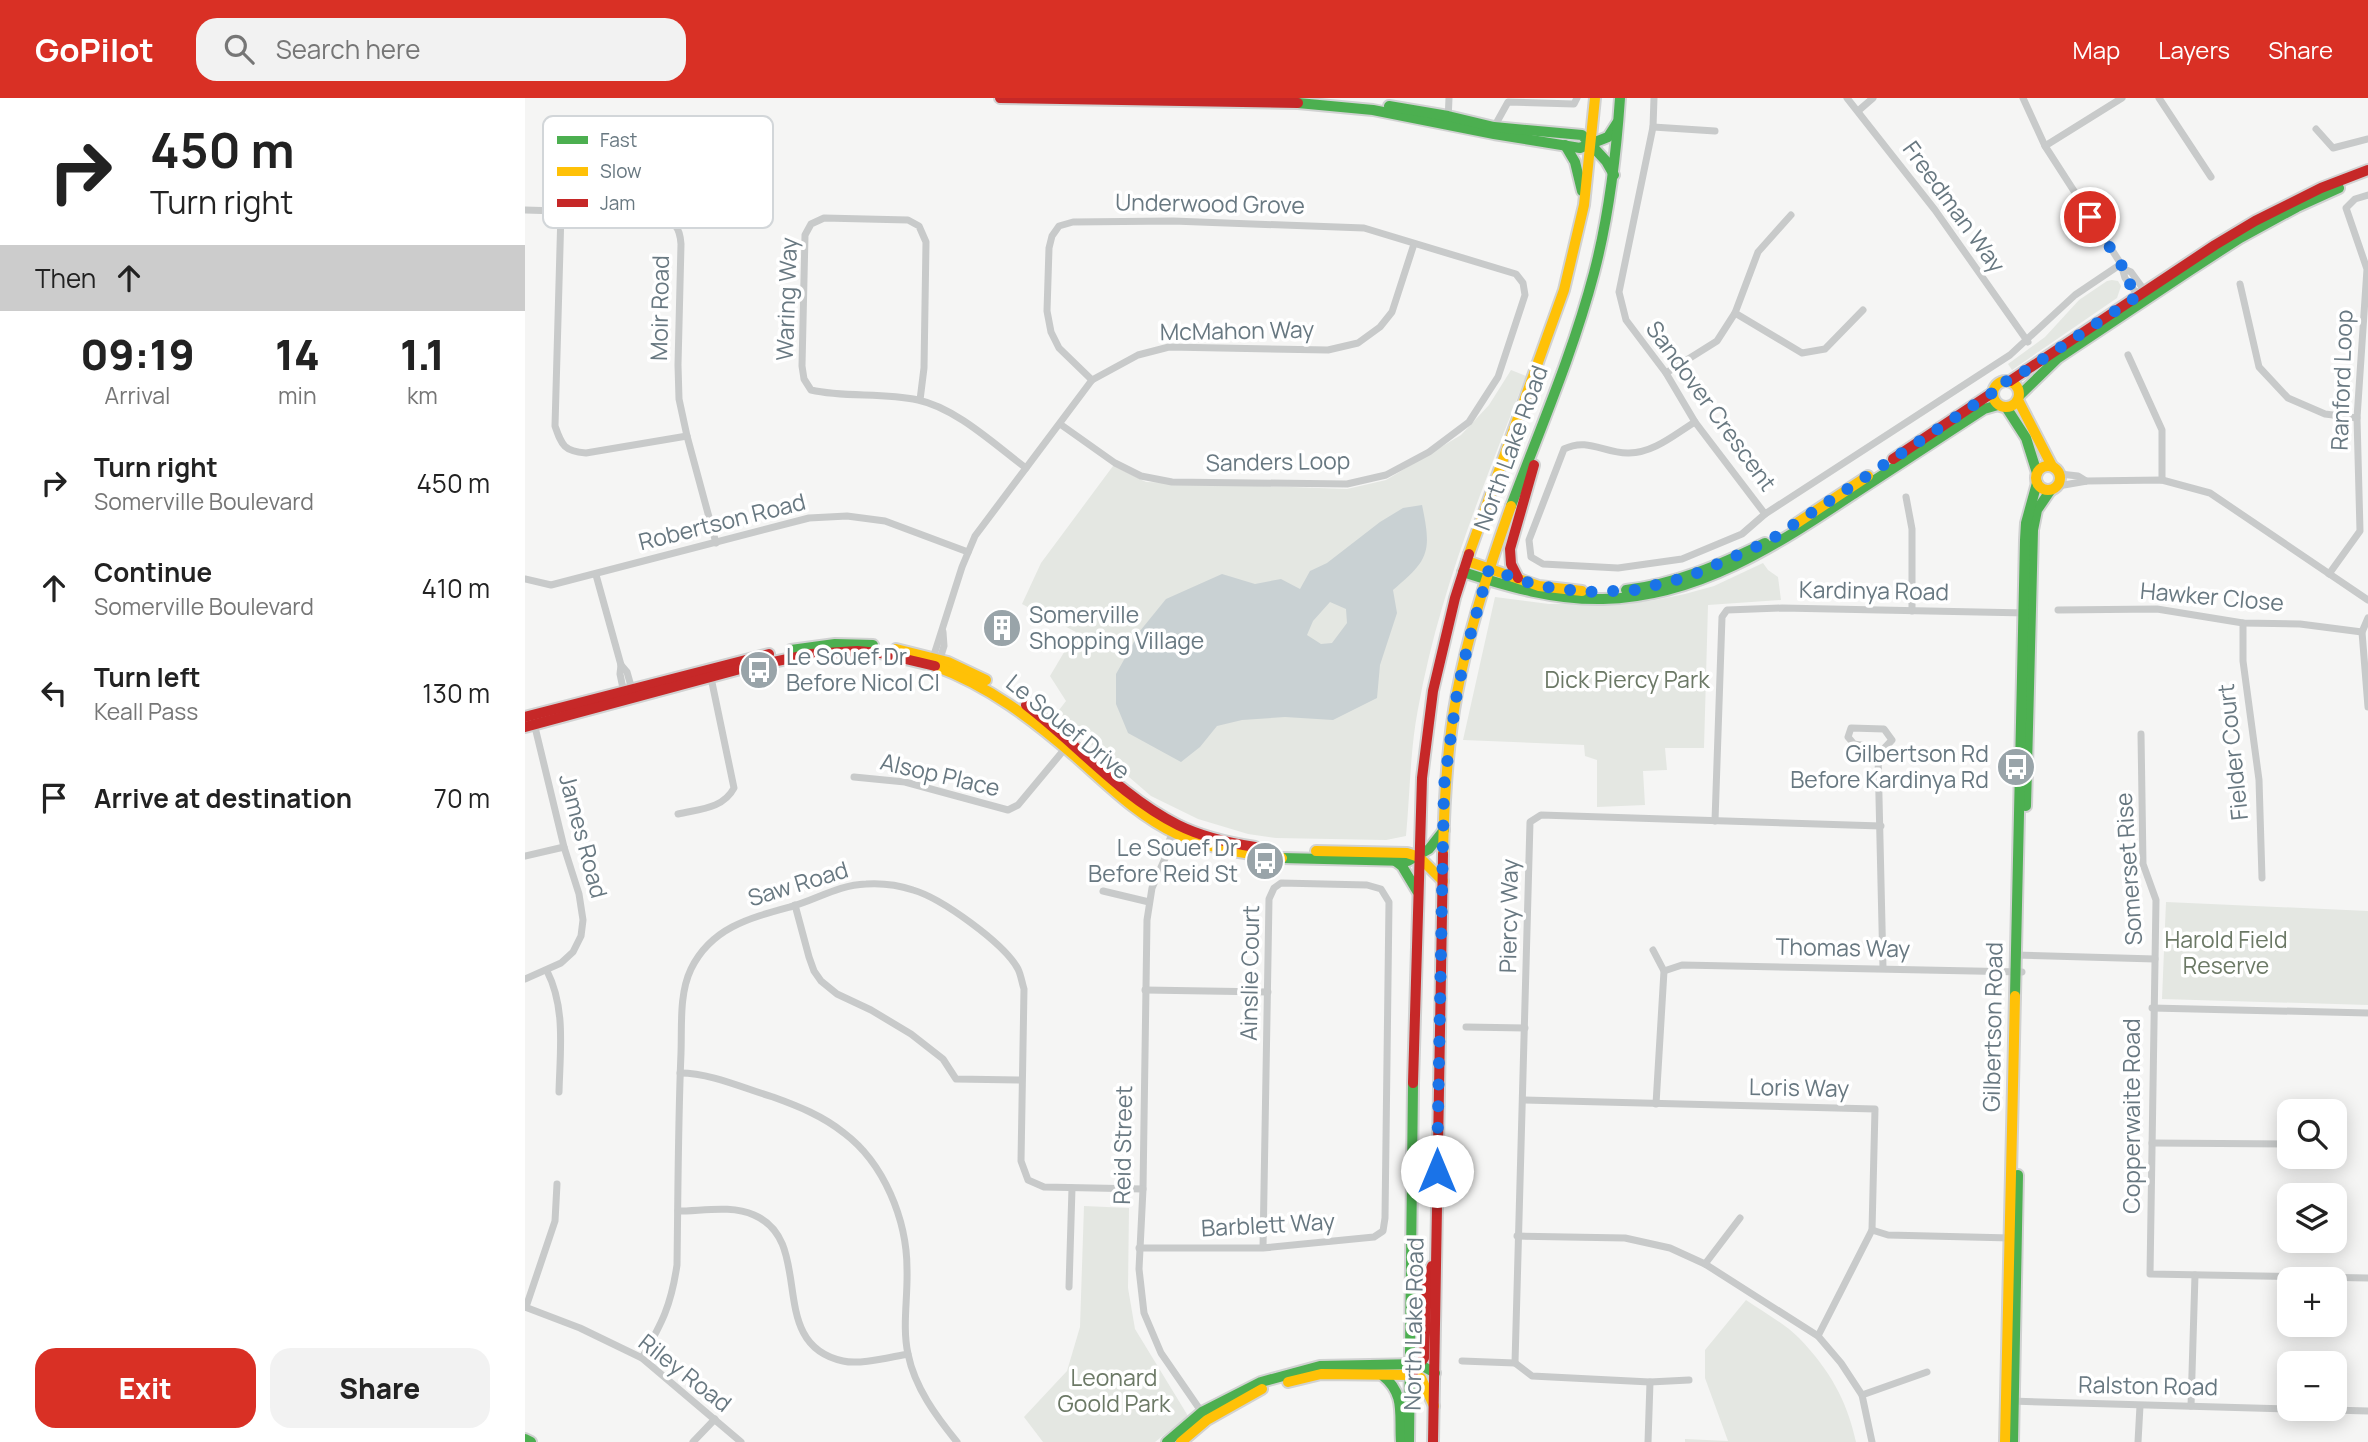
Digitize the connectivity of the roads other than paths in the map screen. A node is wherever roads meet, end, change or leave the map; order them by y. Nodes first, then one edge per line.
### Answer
1 (999, 98) edge
2 (1022, 98) edge
3 (1328, 98) edge
4 (1449, 98) edge
5 (1577, 98) edge
6 (1595, 98) edge
7 (1620, 98) edge
8 (1654, 98) edge
9 (1847, 98) edge
10 (1873, 98) edge
11 (2023, 98) edge
12 (2122, 98) edge
13 (2159, 98) edge
14 (1163, 99) edge
15 (1310, 101) edge
16 (1858, 111) junction
17 (1448, 120) junction
18 (1618, 121) junction
19 (1653, 127) junction
20 (2316, 129) dead end
21 (1493, 130) junction
22 (1715, 131) dead end
23 (2368, 139) edge
24 (1565, 145) junction
25 (1591, 145) junction
26 (2045, 146) junction
27 (2368, 170) edge
28 (1614, 175) junction
29 (2211, 177) dead end
30 (2368, 177) edge
31 (2368, 195) edge
32 (1584, 205) junction
33 (525, 210) edge
34 (543, 211) edge
35 (1791, 215) dead end
36 (561, 228) edge
37 (677, 228) edge
38 (1414, 244) junction
39 (2122, 266) junction
40 (1523, 283) joint
41 (2240, 284) dead end
42 (2144, 297) junction
43 (1863, 310) dead end
44 (1735, 313) junction
45 (2028, 342) junction
46 (2128, 355) dead end
47 (1666, 373) junction
48 (1092, 380) junction
49 (2010, 381) junction
50 (1992, 393) junction
51 (2018, 398) junction
52 (920, 400) junction
53 (2002, 406) junction
54 (2357, 418) junction
55 (1695, 422) junction
56 (1060, 424) junction
57 (687, 436) junction
58 (1537, 437) junction
59 (1026, 468) junction
60 (2056, 470) junction
61 (2037, 478) junction
62 (2162, 480) junction
63 (2087, 481) junction
64 (2054, 488) junction
65 (1906, 497) dead end
66 (1765, 514) junction
67 (716, 542) junction
68 (968, 552) junction
69 (1465, 567) junction
70 (1488, 574) junction
71 (2329, 574) junction
72 (596, 575) junction
73 (1518, 578) junction
74 (525, 579) edge
75 (2368, 600) edge
76 (2058, 610) dead end
77 (1912, 611) junction
78 (2027, 613) junction
79 (2368, 618) edge
80 (2242, 623) junction
81 (2362, 632) junction
82 (936, 662) junction
83 (710, 673) junction
84 (629, 694) junction
85 (2368, 707) edge
86 (529, 721) edge
87 (2141, 734) dead end
88 (1068, 745) junction
89 (1878, 755) junction
90 (853, 777) dead end
91 (678, 814) dead end
92 (1715, 821) junction
93 (1881, 826) junction
94 (1178, 830) junction
95 (1444, 830) junction
96 (564, 846) junction
97 (525, 856) edge
98 (1419, 856) junction
99 (1394, 860) junction
100 (2262, 878) dead end
101 (1443, 881) junction
102 (1103, 891) dead end
103 (1417, 891) junction
104 (1149, 902) junction
105 (795, 905) junction
106 (1653, 950) dead end
107 (2019, 955) junction
108 (2155, 959) junction
109 (1883, 968) junction
110 (547, 971) junction
111 (1664, 971) junction
112 (2018, 972) junction
113 (525, 979) edge
114 (1145, 990) junction
115 (1268, 992) junction
116 (2152, 1008) junction
117 (2368, 1013) edge
118 (1466, 1027) dead end
119 (1525, 1028) junction
120 (680, 1073) junction
121 (1021, 1080) junction
122 (559, 1092) dead end
123 (1524, 1100) junction
124 (1657, 1104) junction
125 (2152, 1143) junction
126 (2277, 1144) edge
127 (557, 1184) dead end
128 (1072, 1188) junction
129 (1143, 1189) junction
130 (678, 1211) junction
131 (1385, 1218) joint
132 (1740, 1218) dead end
133 (1872, 1230) junction
134 (1517, 1236) junction
135 (2014, 1238) junction
136 (1139, 1248) junction
137 (1263, 1248) junction
138 (1436, 1253) junction
139 (1705, 1264) junction
140 (2195, 1275) junction
141 (2368, 1278) edge
142 (1069, 1287) dead end
143 (526, 1307) edge
144 (1818, 1336) junction
145 (908, 1354) junction
146 (642, 1358) junction
147 (1462, 1361) dead end
148 (1515, 1363) junction
149 (1414, 1368) junction
150 (1927, 1372) dead end
151 (1435, 1373) junction
152 (1382, 1376) junction
153 (1689, 1380) dead end
154 (1650, 1382) junction
155 (1862, 1395) junction
156 (2010, 1401) junction
157 (1434, 1406) junction
158 (2140, 1406) junction
159 (2191, 1406) junction
160 (2277, 1409) edge
161 (2347, 1410) edge
162 (2368, 1411) edge
163 (1204, 1416) junction
164 (715, 1419) junction
165 (525, 1439) edge
166 (531, 1442) edge
167 (693, 1442) edge
168 (741, 1442) edge
169 (957, 1442) edge
170 (1167, 1442) edge
171 (1181, 1442) edge
172 (1401, 1442) edge
173 (1409, 1442) edge
174 (1433, 1442) edge
175 (1648, 1442) edge
176 (1873, 1442) edge
177 (2005, 1442) edge
178 (2013, 1442) edge
179 (2138, 1442) edge

1 - 2 main road
2 - 14 main road
3 - 17 main road
4 - 17 street
5 - 21 street
6 - 25 main road, North Lake Road
7 - 18 main road, North Lake Road
8 - 19 street, Sandover Crescent
9 - 16 street, Freedman Way
10 - 16 street
11 - 26 street
12 - 26 street
13 - 29 street
14 - 15 main road
15 - 17 main road
16 - 45 street, Freedman Way
17 - 21 main road
18 - 25 main road
18 - 28 main road, North Lake Road
19 - 22 street
19 - 47 street, Sandover Crescent
20 - 23 street
21 - 24 main road
21 - 25 main road
24 - 25 main road
24 - 32 main road
25 - 28 main road
25 - 32 main road, North Lake Road
26 - 39 street
27 - 42 main road
28 - 58 main road, North Lake Road
30 - 42 main road
31 - 54 street, Ranford Loop
32 - 69 main road, North Lake Road
33 - 34 street, Moir Road
35 - 44 street
36 - 57 street
37 - 57 street, Moir Road
38 - 40 street, Underwood Grove
38 - 48 street, McMahon Way
38 - 48 street, Underwood Grove
39 - 42 street
39 - 45 street, Sandover Crescent
40 - 56 street, Sanders Loop
41 - 54 street
42 - 49 main road
42 - 51 main road
43 - 44 street
44 - 47 street
45 - 66 street, Sandover Crescent
46 - 62 street
47 - 55 street, Sandover Crescent
48 - 56 street, McMahon Way
49 - 50 main road
49 - 51 main road
50 - 53 main road
50 - 73 main road
51 - 53 main road
51 - 60 main road
52 - 52 street, Waring Way
52 - 59 street, Waring Way
53 - 61 main road
53 - 70 main road
54 - 71 street, Ranford Loop
55 - 66 street, Sandover Crescent
55 - 66 street
56 - 59 street, McMahon Way
57 - 67 street, Moir Road
58 - 70 main road, North Lake Road
58 - 73 main road
59 - 68 street, McMahon Way
60 - 61 main road
60 - 63 street
60 - 64 main road
61 - 64 main road
61 - 78 main road
62 - 63 street
62 - 71 street
63 - 64 street
64 - 78 main road
65 - 77 street
67 - 68 street, Robertson Road
67 - 72 street, Robertson Road
68 - 82 street, McMahon Way
69 - 70 main road
69 - 98 main road, North Lake Road
70 - 73 main road
70 - 95 main road, North Lake Road
71 - 75 street
72 - 74 street, Robertson Road
72 - 84 street
76 - 80 street, Hawker Close
77 - 78 street, Kardinya Road
77 - 92 street, Kardinya Road
78 - 107 main road, Gilbertson Road
79 - 81 street
80 - 81 street, Hawker Close
80 - 100 street, Fielder Court
81 - 85 street
82 - 83 main road, Le Souef Drive
82 - 88 main road, Le Souef Drive
83 - 84 main road, Le Souef Drive
83 - 91 street
84 - 86 main road, Le Souef Drive
86 - 96 street, James Road
87 - 108 street, Somerset Rise
88 - 90 street, Alsop Place
88 - 94 main road, Le Souef Drive
89 - 89 street
89 - 93 street
92 - 93 street, Piercy Way
92 - 119 street, Piercy Way
93 - 109 street
94 - 98 main road, Le Souef Drive
94 - 99 main road, Le Souef Drive
94 - 104 street, Reid Street
95 - 98 main road
95 - 101 main road, North Lake Road
96 - 97 street
96 - 110 street, James Road
98 - 99 main road, Le Souef Drive
98 - 101 main road
98 - 103 main road, North Lake Road
99 - 103 main road
101 - 138 main road, North Lake Road
102 - 104 street
103 - 149 main road, North Lake Road
104 - 114 street, Reid Street
105 - 120 street, Saw Road
105 - 121 street
105 - 121 street, Saw Road
106 - 111 street
107 - 108 street
107 - 112 main road, Gilbertson Road
108 - 116 street, Copperwaite Road
109 - 111 street, Thomas Way
109 - 112 street, Thomas Way
110 - 113 street, James Road
110 - 122 street
111 - 124 street
112 - 135 main road, Gilbertson Road
114 - 115 street
114 - 129 street, Reid Street
115 - 131 street, Ainslie Court
115 - 137 street, Ainslie Court
116 - 117 street
116 - 125 street, Copperwaite Road
118 - 119 street
119 - 123 street, Piercy Way
120 - 130 street, Saw Road
120 - 145 street
121 - 128 street, Saw Road
123 - 124 street, Loris Way
123 - 134 street, Piercy Way
124 - 133 street, Loris Way
125 - 126 street
125 - 140 street, Copperwaite Road
127 - 143 street
128 - 129 street, Saw Road
128 - 142 street
129 - 136 street, Reid Street
130 - 145 street
130 - 146 street, Saw Road
131 - 137 street, Barblett Way
132 - 139 street
133 - 135 street
133 - 144 street, Loris Way
134 - 139 street
134 - 148 street, Piercy Way
135 - 156 main road, Gilbertson Road
136 - 137 street, Barblett Way
136 - 163 street, Reid Street
138 - 149 main road
138 - 151 main road, North Lake Road
139 - 144 street
140 - 141 street
140 - 159 street
143 - 146 street, Riley Road
144 - 155 street
145 - 169 street
146 - 164 street, Riley Road
147 - 148 street
148 - 154 street
149 - 151 main road
149 - 152 main road
149 - 157 main road
149 - 163 main road
149 - 173 main road, North Lake Road
150 - 155 street
151 - 157 main road, North Lake Road
152 - 163 main road
152 - 172 main road
153 - 154 street
154 - 175 street
155 - 176 street
156 - 158 street, Ralston Road
156 - 177 main road, Gilbertson Road
156 - 178 main road, Gilbertson Road
157 - 174 main road, North Lake Road
158 - 159 street, Ralston Road
158 - 179 street
159 - 160 street, Ralston Road
161 - 162 street
163 - 170 main road
163 - 171 main road
164 - 167 street
164 - 168 street, Riley Road
165 - 166 main road

